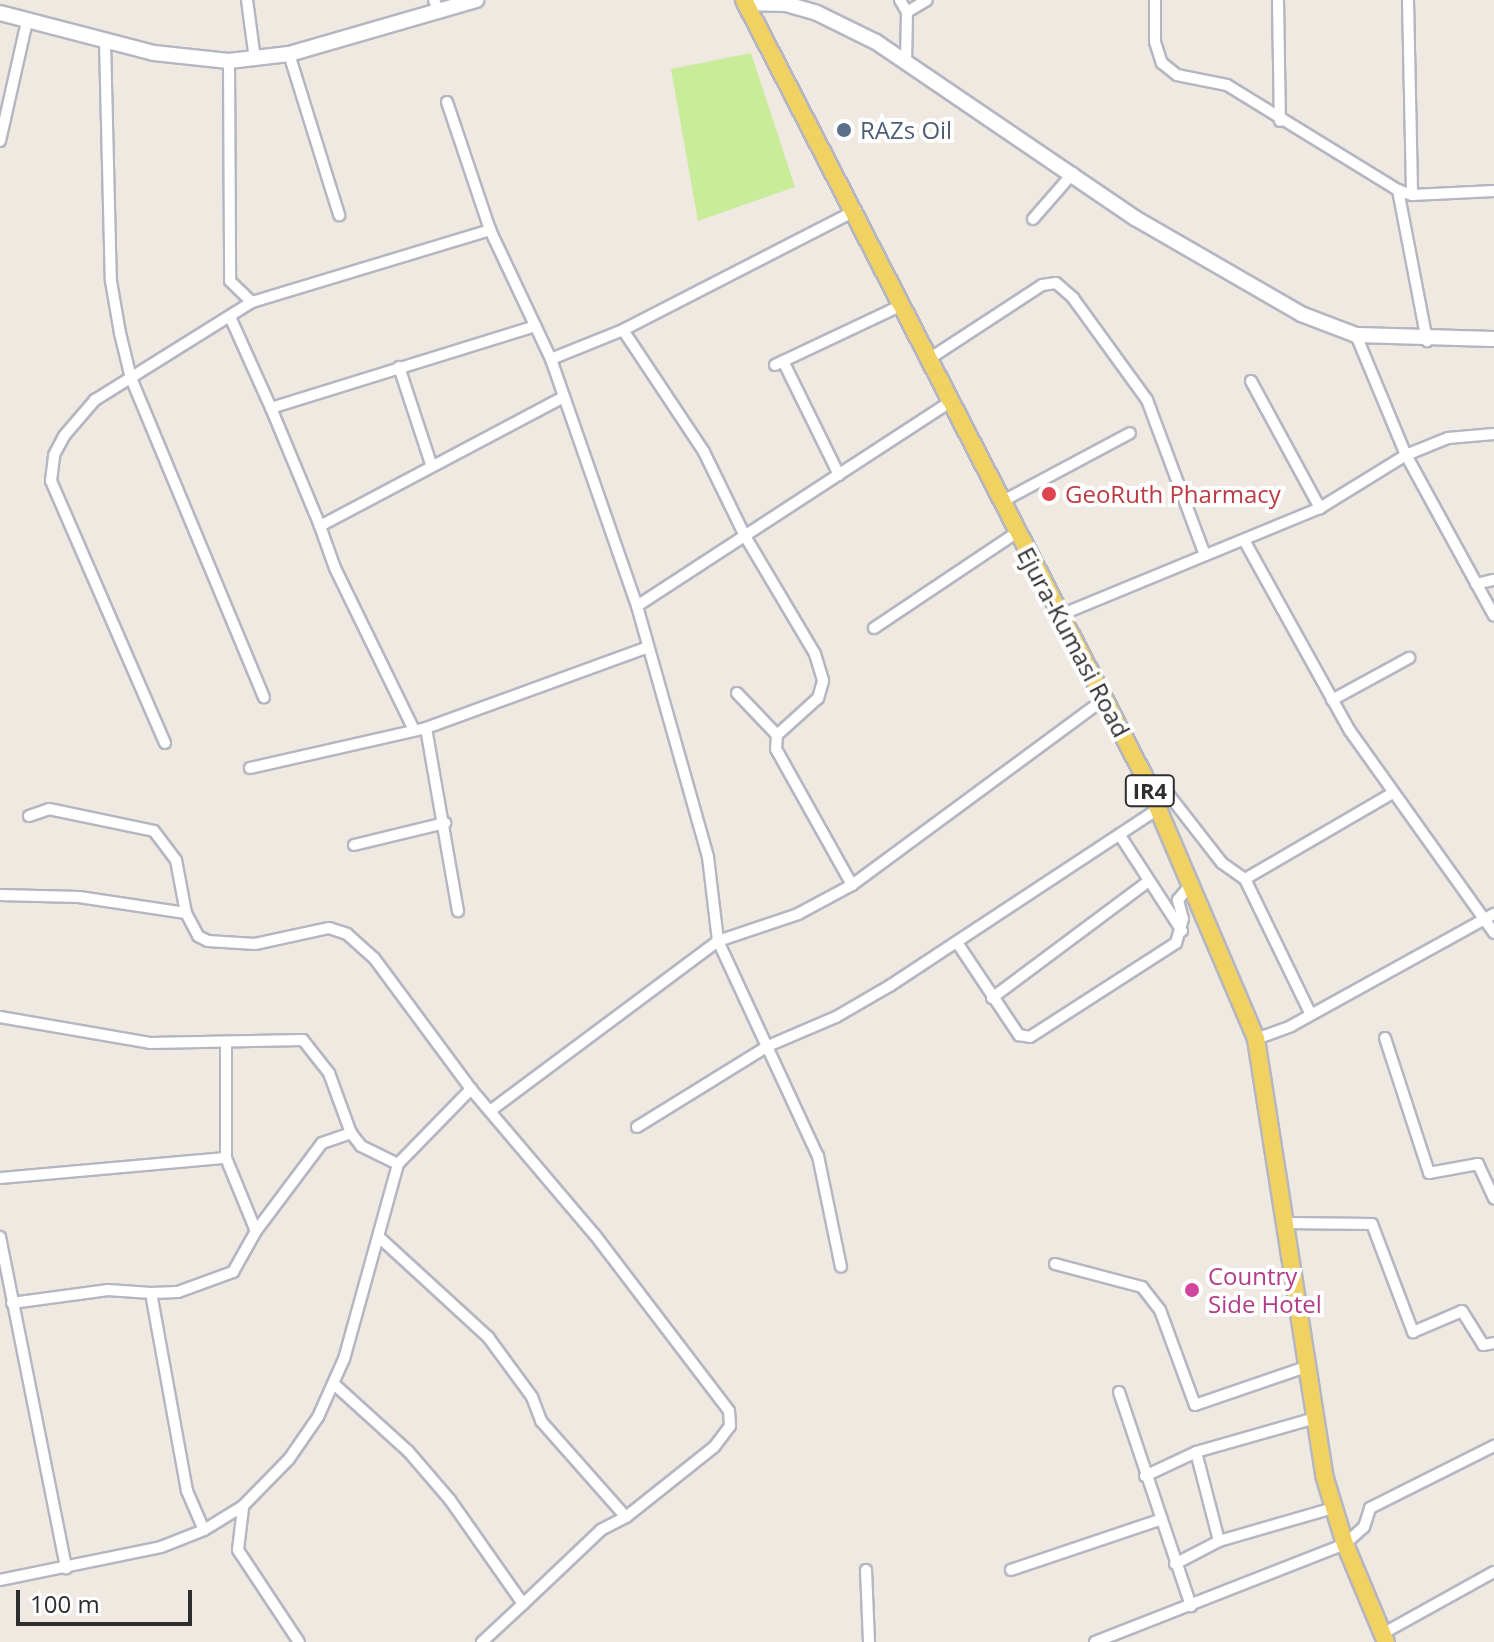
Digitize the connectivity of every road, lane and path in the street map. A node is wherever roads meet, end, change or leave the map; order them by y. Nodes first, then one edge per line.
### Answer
1 (247, 0) edge
2 (476, 0) edge
3 (900, 0) edge
4 (927, 0) edge
5 (1155, 0) edge
6 (1278, 0) edge
7 (1408, 0) edge
8 (744, 2) edge
9 (436, 6) edge
10 (907, 12) junction
11 (0, 13) edge
12 (27, 21) junction
13 (105, 42) junction
14 (289, 54) junction
15 (255, 59) junction
16 (229, 61) junction
17 (906, 63) junction
18 (447, 102) dead end
19 (1280, 121) junction
20 (0, 141) edge
21 (1073, 173) junction
22 (1398, 190) junction
23 (1494, 191) edge
24 (1412, 195) junction
25 (856, 210) junction
26 (339, 215) dead end
27 (1033, 219) dead end
28 (490, 230) junction
29 (252, 302) junction
30 (902, 305) junction
31 (231, 319) junction
32 (536, 326) junction
33 (623, 330) junction
34 (1356, 335) junction
35 (1494, 339) edge
36 (1427, 341) junction
37 (551, 359) junction
38 (929, 359) junction
39 (399, 367) junction
40 (131, 378) junction
41 (1251, 381) dead end
42 (564, 397) junction
43 (951, 401) junction
44 (271, 408) junction
45 (1130, 433) dead end
46 (1494, 434) edge
47 (1406, 455) junction
48 (431, 464) junction
49 (839, 475) junction
50 (1001, 502) junction
51 (1320, 508) junction
52 (320, 526) junction
53 (1016, 533) junction
54 (745, 536) junction
55 (1244, 540) junction
56 (1205, 555) junction
57 (1494, 580) edge
58 (1476, 584) junction
59 (637, 606) junction
60 (1058, 616) junction
61 (1494, 616) edge
62 (874, 628) dead end
63 (648, 647) junction
64 (1409, 658) dead end
65 (737, 693) dead end
66 (264, 697) dead end
67 (1104, 699) junction
68 (1332, 700) junction
69 (426, 728) junction
70 (414, 730) junction
71 (777, 735) junction
72 (165, 743) dead end
73 (250, 768) dead end
74 (1144, 776) junction
75 (1391, 794) junction
76 (1158, 809) junction
77 (29, 816) dead end
78 (445, 823) junction
79 (1121, 837) junction
80 (354, 845) dead end
81 (1245, 879) junction
82 (1149, 881) junction
83 (1191, 884) junction
84 (852, 885) junction
85 (0, 895) edge
86 (458, 911) dead end
87 (186, 913) junction
88 (1490, 917) edge
89 (1182, 931) junction
90 (1494, 933) edge
91 (718, 941) junction
92 (958, 944) junction
93 (992, 998) junction
94 (1310, 1013) junction
95 (0, 1017) edge
96 (1385, 1038) dead end
97 (1256, 1039) junction
98 (226, 1044) junction
99 (768, 1046) junction
100 (471, 1089) junction
101 (490, 1111) junction
102 (637, 1127) dead end
103 (351, 1133) junction
104 (226, 1158) junction
105 (398, 1164) junction
106 (0, 1178) edge
107 (1494, 1199) edge
108 (1285, 1223) junction
109 (256, 1231) junction
110 (0, 1237) edge
111 (380, 1238) junction
112 (1, 1258) edge
113 (1055, 1264) dead end
114 (841, 1267) dead end
115 (151, 1293) junction
116 (12, 1303) junction
117 (1494, 1343) edge
118 (1303, 1368) junction
119 (334, 1384) junction
120 (1119, 1392) dead end
121 (1312, 1419) junction
122 (1494, 1446) edge
123 (1196, 1452) junction
124 (1145, 1476) junction
125 (243, 1506) junction
126 (1333, 1508) junction
127 (626, 1517) junction
128 (1160, 1520) junction
129 (204, 1530) junction
130 (1219, 1541) junction
131 (1345, 1544) junction
132 (1175, 1564) junction
133 (66, 1568) junction
134 (866, 1570) dead end
135 (1011, 1570) dead end
136 (1494, 1572) edge
137 (0, 1580) edge
138 (523, 1604) junction
139 (1191, 1606) junction
140 (1384, 1638) edge
141 (297, 1642) edge
142 (482, 1642) edge
143 (869, 1642) edge
144 (1095, 1642) edge

1 - 15 street
2 - 9 street
3 - 10 street
4 - 10 street
5 - 19 street
6 - 19 street
7 - 24 street
8 - 17 street
8 - 25 main road, Ejura-Kumasi Road / IR4
9 - 14 street
10 - 17 street
11 - 12 street
12 - 13 street
12 - 20 street
13 - 16 street
13 - 40 street
14 - 15 street
14 - 26 street
15 - 16 street
16 - 29 street
17 - 21 street
18 - 28 street
19 - 22 street
21 - 27 street
21 - 34 street
22 - 24 street
22 - 36 street
23 - 24 street
25 - 30 main road, Ejura-Kumasi Road / IR4
25 - 33 street
28 - 29 street
28 - 32 street
29 - 31 street
30 - 38 main road, Ejura-Kumasi Road / IR4
30 - 49 street
31 - 40 street
31 - 44 street
32 - 37 street
32 - 39 street
33 - 37 street
33 - 54 street
34 - 36 street
34 - 47 street
35 - 36 street
37 - 42 street
38 - 43 main road, Ejura-Kumasi Road / IR4
38 - 56 street
39 - 44 street
39 - 48 street
40 - 66 street
40 - 72 street
41 - 51 street
42 - 48 street
42 - 59 street
43 - 49 street
43 - 50 main road, Ejura-Kumasi Road / IR4
44 - 52 street
45 - 50 street
46 - 47 street
47 - 51 street
47 - 58 street
48 - 52 street
49 - 54 street
50 - 53 main road, Ejura-Kumasi Road / IR4
51 - 55 street
52 - 70 street
53 - 60 main road, Ejura-Kumasi Road / IR4
53 - 62 street
54 - 59 street
54 - 71 street
55 - 56 street
55 - 68 street
56 - 60 street
57 - 58 street
58 - 61 street
59 - 63 street
60 - 67 main road, Ejura-Kumasi Road / IR4
63 - 69 street
63 - 91 street
64 - 68 street
65 - 71 street
67 - 74 main road, Ejura-Kumasi Road / IR4
67 - 84 street
68 - 75 street
69 - 70 street
69 - 78 street
70 - 73 street
71 - 84 street
74 - 76 main road, Ejura-Kumasi Road / IR4
74 - 81 street
75 - 81 street
75 - 88 street
76 - 79 street
76 - 83 main road, Ejura-Kumasi Road / IR4
77 - 87 street
78 - 80 street
78 - 86 street
79 - 82 street
79 - 92 street
81 - 94 street
82 - 89 street
82 - 93 street
83 - 89 street
83 - 97 main road, Ejura-Kumasi Road / IR4
84 - 91 street
85 - 87 street
87 - 100 street
88 - 90 street
88 - 94 street
89 - 93 street
91 - 99 street
91 - 101 street
92 - 93 street
92 - 99 street
94 - 97 street
95 - 98 street
96 - 107 street
97 - 108 main road, Ejura-Kumasi Road / IR4
98 - 103 street
98 - 104 street
99 - 102 street
99 - 114 street
100 - 101 street
100 - 105 street
101 - 127 street
103 - 105 street
103 - 109 street
104 - 106 street
104 - 109 street
105 - 111 street
108 - 117 street
108 - 118 main road, Ejura-Kumasi Road / IR4
109 - 115 street
110 - 112 street
111 - 119 street
111 - 127 street
112 - 116 street
113 - 118 street
115 - 116 street
115 - 129 street
116 - 133 street
118 - 121 main road, Ejura-Kumasi Road / IR4
119 - 125 street
119 - 138 street
120 - 124 street
121 - 123 street
121 - 126 main road, Ejura-Kumasi Road / IR4
122 - 131 street
123 - 124 street
123 - 130 street
124 - 128 street
125 - 129 street
125 - 141 street
126 - 130 street
126 - 131 main road, Ejura-Kumasi Road / IR4
127 - 138 street
128 - 132 street
128 - 135 street
129 - 133 street
130 - 132 street
131 - 139 street
131 - 140 main road, Ejura-Kumasi Road / IR4
132 - 139 street
133 - 137 street
134 - 143 street
136 - 140 street
138 - 142 street
139 - 144 street

